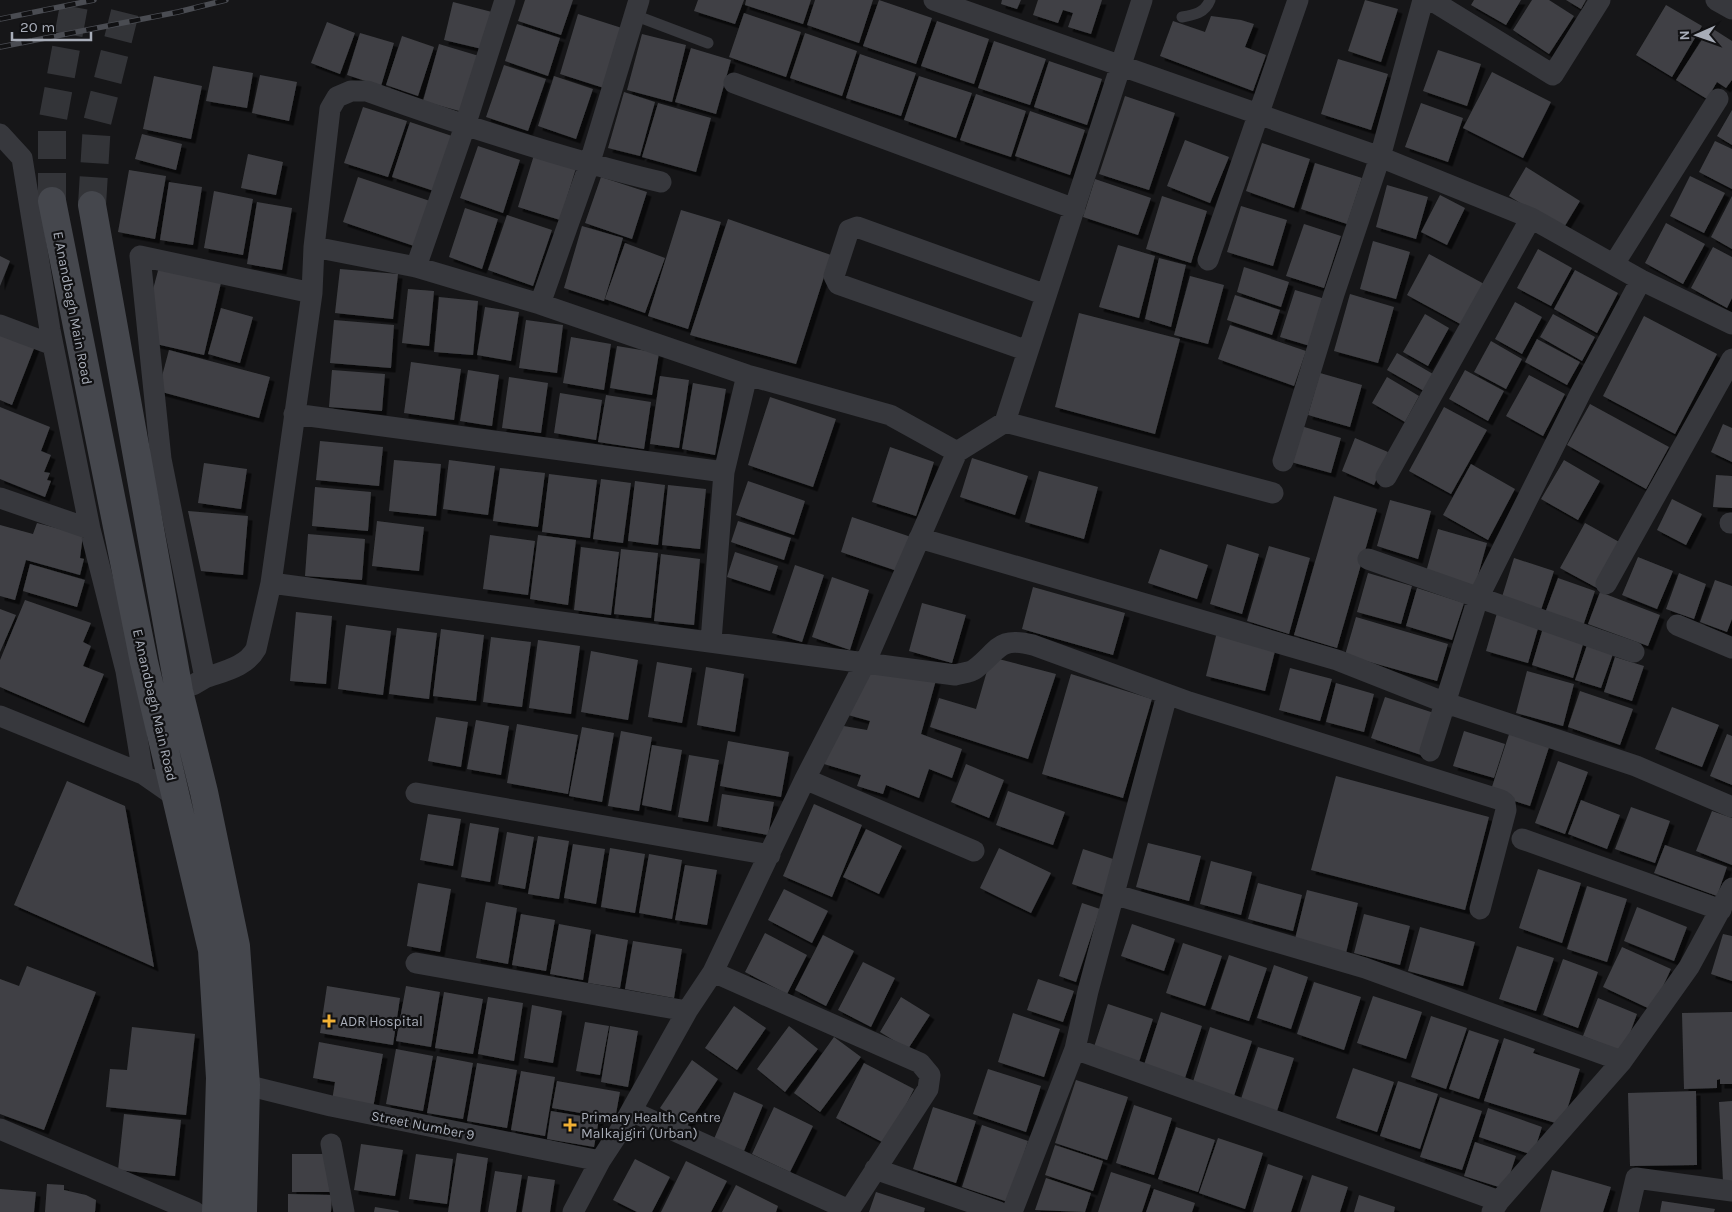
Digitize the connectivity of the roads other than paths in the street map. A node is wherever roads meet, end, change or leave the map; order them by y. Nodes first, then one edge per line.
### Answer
1 (506, 0) edge
2 (934, 0) edge
3 (1142, 0) edge
4 (1210, 0) edge
5 (1298, 0) edge
6 (1423, 0) edge
7 (1432, 0) edge
8 (1600, 0) edge
9 (1716, 0) edge
10 (636, 8) edge
11 (1732, 9) edge
12 (1182, 17) dead end
13 (708, 43) dead end
14 (1119, 65) junction
15 (734, 83) dead end
16 (1718, 99) dead end
17 (1257, 114) junction
18 (465, 126) junction
19 (0, 134) edge
20 (1380, 157) junction
21 (589, 165) junction
22 (661, 182) dead end
23 (52, 201) tunnel mouth
24 (92, 205) tunnel mouth
25 (1075, 209) junction
26 (1530, 218) junction
27 (314, 246) junction
28 (1208, 260) dead end
29 (1614, 264) junction
30 (416, 267) junction
31 (1641, 280) junction
32 (312, 293) junction
33 (1046, 295) junction
34 (540, 304) junction
35 (1731, 322) edge
36 (0, 325) edge
37 (53, 345) junction
38 (1028, 351) junction
39 (1732, 359) edge
40 (747, 375) junction
41 (294, 414) junction
42 (1005, 422) junction
43 (957, 452) junction
44 (1283, 461) dead end
45 (724, 472) junction
46 (1386, 476) dead end
47 (1273, 493) dead end
48 (0, 498) edge
49 (90, 529) junction
50 (920, 538) junction
51 (1368, 559) dead end
52 (271, 583) junction
53 (1606, 584) dead end
54 (1478, 598) junction
55 (1677, 625) dead end
56 (711, 641) junction
57 (1732, 648) edge
58 (1634, 652) dead end
59 (866, 661) junction
60 (205, 678) junction
61 (180, 691) junction
62 (1167, 695) junction
63 (1446, 703) junction
64 (0, 716) edge
65 (1430, 751) dead end
66 (143, 774) junction
67 (805, 779) junction
68 (416, 793) dead end
69 (176, 797) junction
70 (1732, 807) edge
71 (1522, 839) dead end
72 (974, 851) dead end
73 (770, 855) junction
74 (1732, 888) edge
75 (1116, 895) junction
76 (1480, 909) dead end
77 (1721, 910) junction
78 (416, 963) dead end
79 (713, 972) junction
80 (687, 1011) junction
81 (1075, 1049) junction
82 (1622, 1061) junction
83 (246, 1085) junction
84 (631, 1111) junction
85 (0, 1129) edge
86 (331, 1144) dead end
87 (600, 1161) junction
88 (875, 1169) junction
89 (1732, 1191) edge
90 (1496, 1207) edge
91 (849, 1211) edge
92 (195, 1212) edge
93 (216, 1212) edge
94 (244, 1212) edge
95 (344, 1212) edge
96 (573, 1212) edge
97 (1000, 1212) edge
98 (1012, 1212) edge
99 (1628, 1212) edge

1 - 18 street
2 - 14 street
3 - 14 street
4 - 12 lane
5 - 17 street
6 - 20 street
7 - 8 street
9 - 11 street
10 - 13 lane
10 - 21 street
14 - 17 street
14 - 25 street
15 - 25 street
16 - 29 street
17 - 20 street
17 - 28 street
18 - 21 street
18 - 27 street
18 - 30 street
19 - 37 street
20 - 26 street
20 - 44 street
21 - 22 street
21 - 34 street
23 - 69 street, E Anandbagh Main Road
24 - 61 street, E Anandbagh Main Road
25 - 33 street
26 - 29 street
26 - 46 street
27 - 30 street
27 - 32 street
29 - 31 street
30 - 34 street
31 - 35 street
31 - 54 street
32 - 41 street
32 - 60 street
33 - 38 street
33 - 38 street
34 - 40 street
36 - 37 street
37 - 49 street
38 - 42 street
39 - 53 street
40 - 43 street
40 - 45 street
41 - 45 street
41 - 52 street
42 - 43 street
42 - 47 street
43 - 50 street
45 - 56 street
48 - 49 street
49 - 66 street
50 - 59 street
50 - 63 street
51 - 54 street
52 - 56 street
52 - 60 street
54 - 58 street
54 - 63 street
55 - 57 street
56 - 59 street
59 - 62 street
59 - 67 street
60 - 61 street
61 - 83 street, E Anandbagh Main Road
62 - 75 street
62 - 76 street
63 - 65 street
63 - 70 street
64 - 66 street
66 - 69 street
67 - 72 street
67 - 73 street
68 - 73 street
69 - 93 street, E Anandbagh Main Road
71 - 77 street
73 - 79 street
74 - 77 street
75 - 81 street
75 - 82 street
77 - 82 street
78 - 80 street
79 - 80 street
79 - 88 street
80 - 84 street
81 - 90 street
81 - 98 street
82 - 90 street
83 - 87 street, Street Number 9
83 - 94 street, E Anandbagh Main Road
84 - 87 street
84 - 91 street
85 - 92 street
86 - 95 street
87 - 96 street
88 - 91 street
88 - 97 street
89 - 99 street

